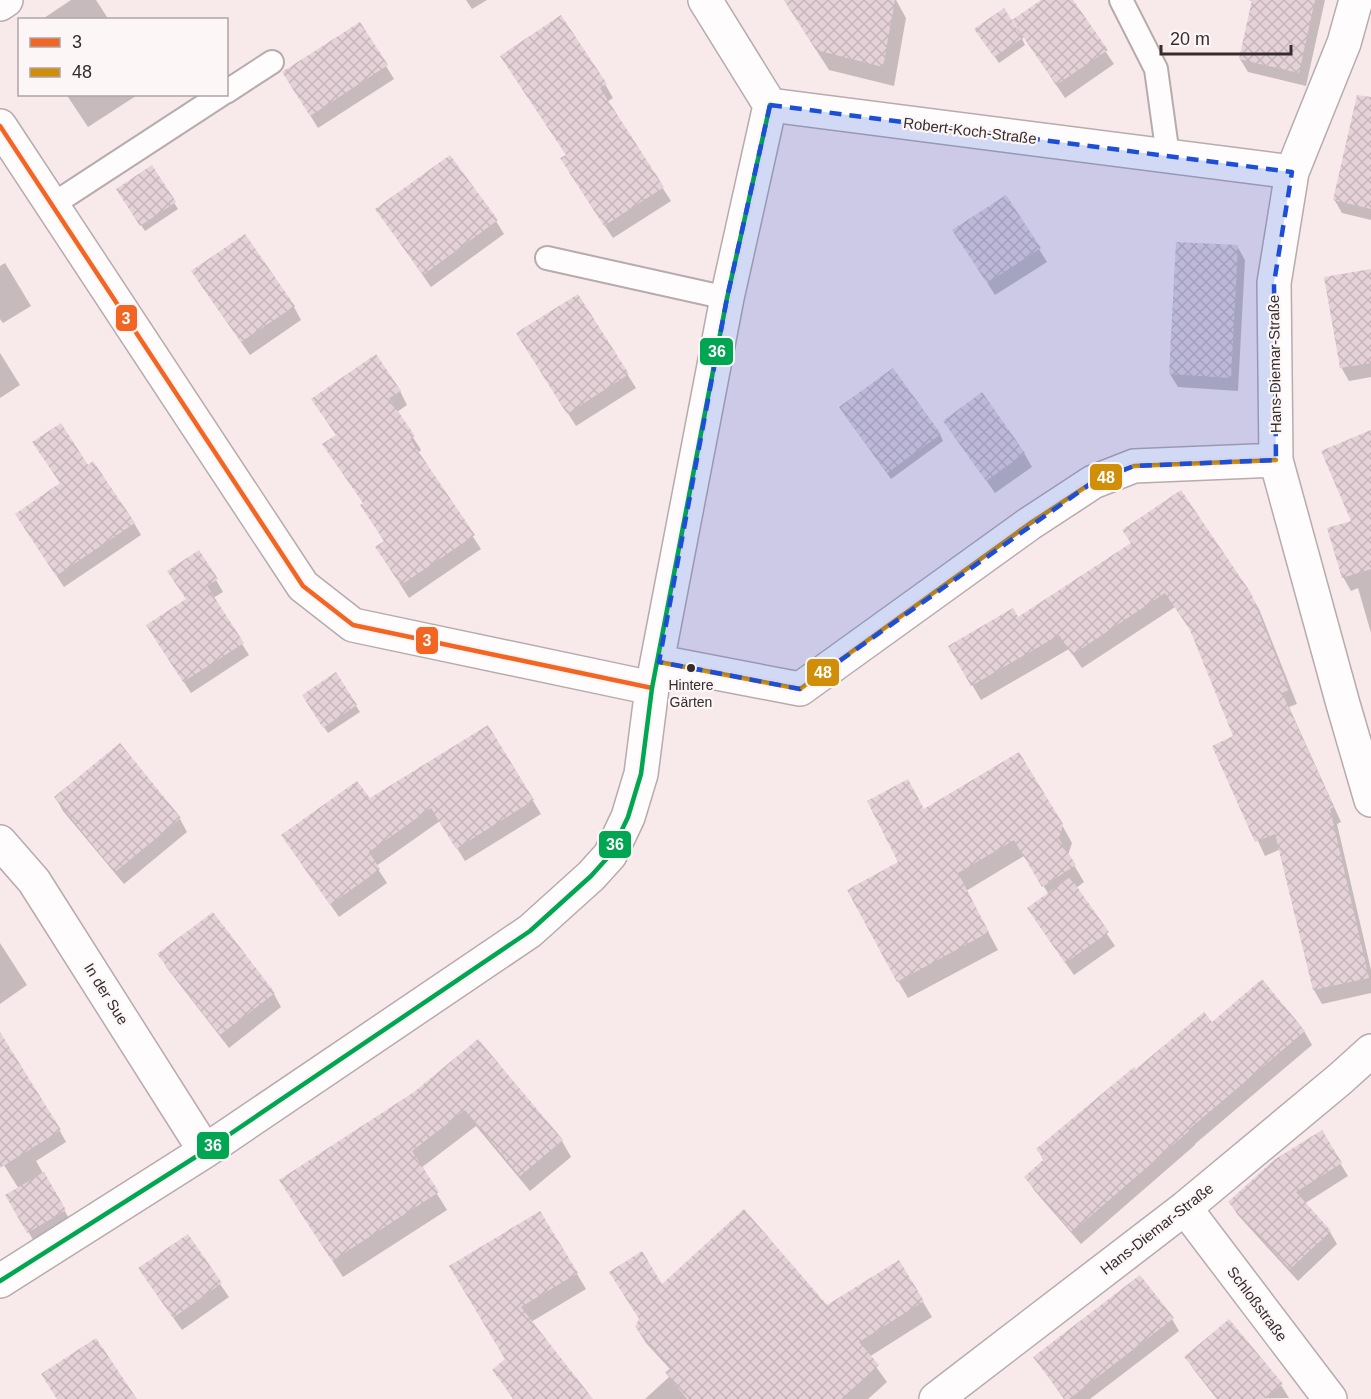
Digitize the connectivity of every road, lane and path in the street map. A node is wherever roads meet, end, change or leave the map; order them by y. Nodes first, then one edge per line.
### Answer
1 (6, 0) edge
2 (705, 0) edge
3 (1121, 0) edge
4 (1356, 0) edge
5 (0, 4) edge
6 (272, 62) dead end
7 (228, 91) edge
8 (219, 96) edge
9 (770, 105) junction
10 (0, 126) edge
11 (1168, 156) junction
12 (1292, 172) junction
13 (52, 205) junction
14 (547, 258) dead end
15 (727, 298) junction
16 (1276, 460) junction
17 (656, 675) junction
18 (1371, 800) edge
19 (4, 854) edge
20 (1371, 1051) edge
21 (205, 1151) junction
22 (1185, 1208) junction
23 (0, 1281) edge
24 (936, 1399) edge
25 (1330, 1399) edge

1 - 5 street
2 - 9 street
3 - 11 lane
4 - 12 street, Hans-Diemar-Straße
6 - 7 lane
8 - 13 lane
9 - 11 street, Robert-Koch-Straße
9 - 15 street
10 - 13 street
11 - 12 street, Robert-Koch-Straße
12 - 16 street, Hans-Diemar-Straße
13 - 17 street
14 - 15 lane
15 - 17 street
16 - 17 street
16 - 18 street, Hans-Diemar-Straße
17 - 21 street
19 - 21 street, In der Sue
20 - 22 street, Hans-Diemar-Straße
21 - 23 street
22 - 24 street, Hans-Diemar-Straße
22 - 25 street, Schloßstraße

